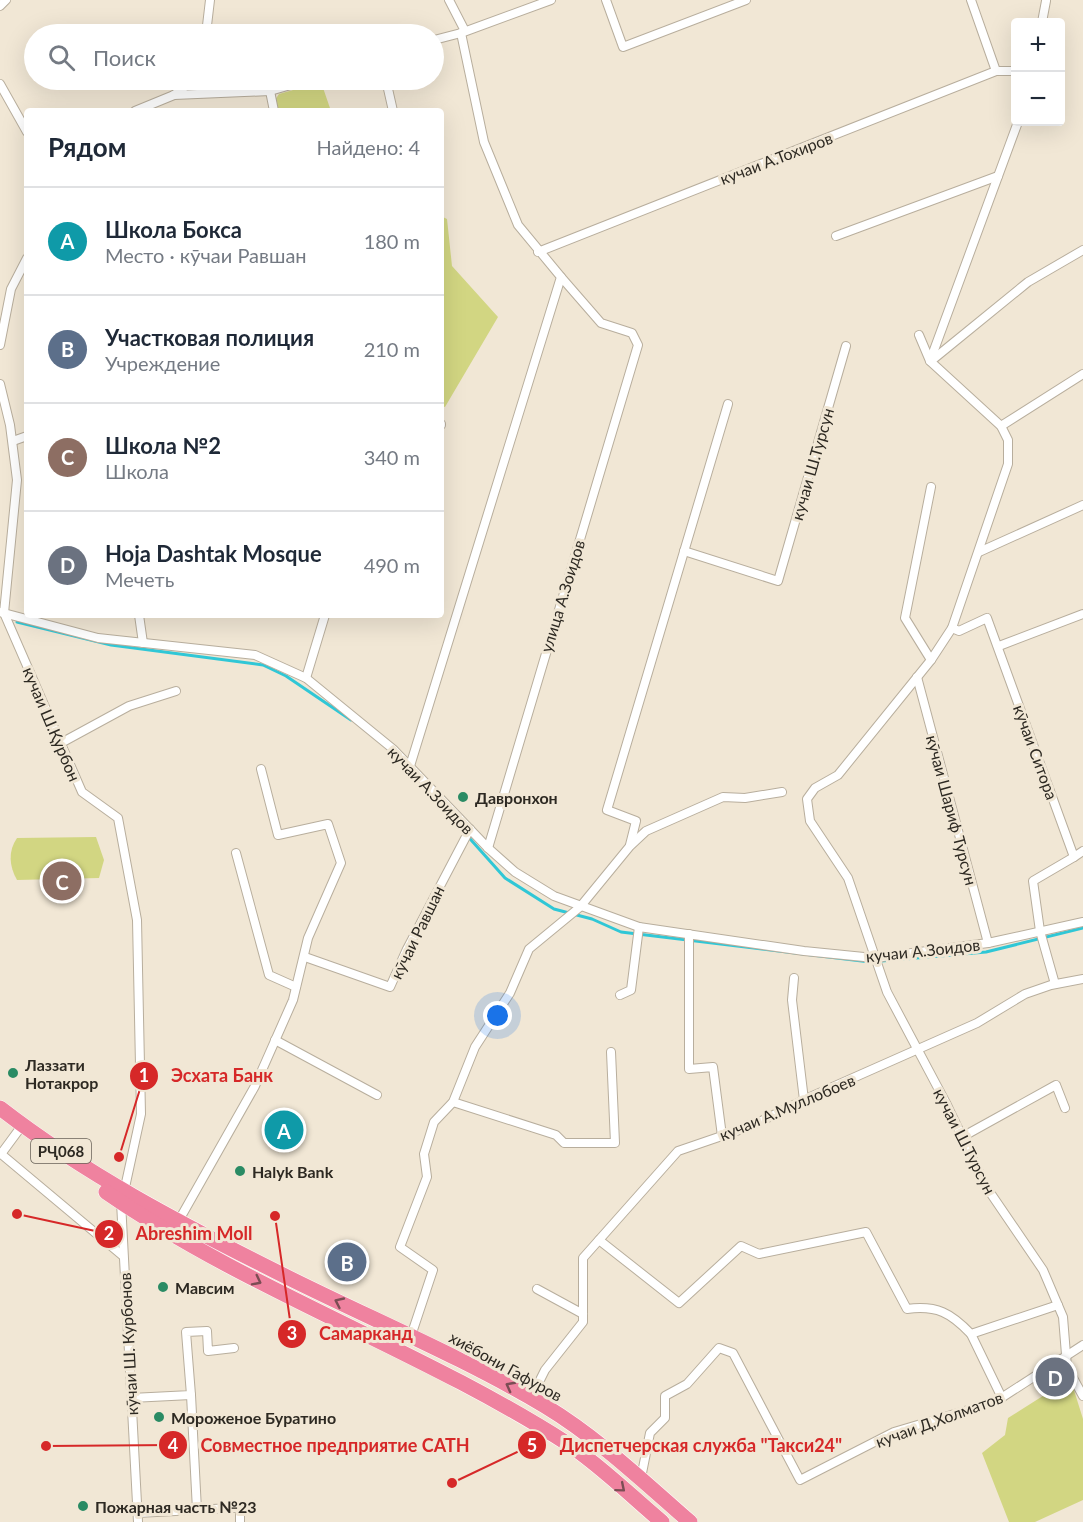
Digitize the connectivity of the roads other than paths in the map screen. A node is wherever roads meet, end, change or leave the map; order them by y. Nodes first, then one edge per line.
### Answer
1 (6, 0) edge
2 (210, 0) edge
3 (449, 0) edge
4 (548, 0) edge
5 (606, 0) edge
6 (746, 0) edge
7 (971, 0) edge
8 (1046, 2) dead end
9 (0, 6) edge
10 (1043, 18) edge
11 (207, 24) edge
12 (463, 32) junction
13 (444, 37) edge
14 (1011, 71) edge
15 (996, 72) junction
16 (0, 84) edge
17 (181, 90) edge
18 (273, 90) edge
19 (388, 90) edge
20 (270, 91) junction
21 (174, 95) junction
22 (142, 108) edge
23 (273, 108) edge
24 (392, 108) edge
25 (1017, 126) edge
26 (24, 127) edge
27 (998, 176) junction
28 (836, 236) dead end
29 (1083, 250) edge
30 (538, 252) junction
31 (24, 264) edge
32 (561, 277) junction
33 (919, 334) dead end
34 (0, 345) edge
35 (846, 346) dead end
36 (930, 361) junction
37 (1083, 374) edge
38 (0, 384) edge
39 (728, 404) dead end
40 (1001, 426) junction
41 (24, 437) edge
42 (13, 441) junction
43 (931, 487) dead end
44 (1083, 505) edge
45 (684, 551) junction
46 (979, 552) junction
47 (2, 612) edge
48 (1083, 614) edge
49 (24, 618) edge
50 (24, 618) edge
51 (139, 618) edge
52 (324, 618) edge
53 (952, 628) junction
54 (143, 643) junction
55 (999, 646) junction
56 (931, 660) junction
57 (917, 677) junction
58 (306, 678) junction
59 (176, 691) dead end
60 (61, 743) junction
61 (411, 766) junction
62 (261, 770) dead end
63 (783, 792) dead end
64 (468, 834) junction
65 (630, 846) junction
66 (488, 848) junction
67 (1083, 851) edge
68 (236, 853) dead end
69 (1074, 857) junction
70 (575, 912) junction
71 (1083, 922) edge
72 (639, 927) junction
73 (1042, 936) junction
74 (689, 938) junction
75 (988, 943) junction
76 (305, 957) junction
77 (875, 960) junction
78 (794, 978) dead end
79 (1083, 979) edge
80 (1055, 984) junction
81 (296, 987) junction
82 (620, 994) dead end
83 (275, 1040) junction
84 (919, 1050) junction
85 (611, 1052) dead end
86 (377, 1095) dead end
87 (804, 1100) junction
88 (453, 1102) junction
89 (1065, 1107) dead end
90 (0, 1108) edge
91 (0, 1118) edge
92 (18, 1131) junction
93 (722, 1136) junction
94 (962, 1137) junction
95 (1, 1153) edge
96 (122, 1197) junction
97 (178, 1222) junction
98 (599, 1240) junction
99 (123, 1256) junction
100 (537, 1289) dead end
101 (1058, 1305) junction
102 (583, 1318) junction
103 (971, 1334) junction
104 (411, 1336) junction
105 (1083, 1345) edge
106 (234, 1348) dead end
107 (440, 1350) junction
108 (1066, 1356) junction
109 (429, 1367) junction
110 (190, 1395) junction
111 (1083, 1396) edge
112 (131, 1398) junction
113 (531, 1398) junction
114 (1002, 1398) junction
115 (641, 1478) junction
116 (250, 1507) dead end
117 (240, 1509) junction
118 (197, 1510) junction
119 (138, 1517) edge
120 (240, 1522) edge
121 (662, 1522) edge
122 (690, 1522) edge

1 - 9 street
2 - 11 street
3 - 12 street
4 - 12 street
5 - 6 street
7 - 15 street
8 - 10 street
12 - 13 street
12 - 30 street
14 - 15 street, кучаи А.Тохиров
15 - 30 street, кучаи А.Тохиров
16 - 26 street
17 - 21 street
18 - 20 street
19 - 24 street
20 - 21 street
20 - 23 street
21 - 22 street
25 - 27 street
27 - 28 street
27 - 36 street
29 - 36 street
30 - 32 street
31 - 34 street
32 - 61 street
32 - 66 street, улица А.Зоидов
33 - 36 street
35 - 45 street, кучаи Ш.Турсун
36 - 40 street
37 - 40 street
38 - 42 street, кучаи Ш.Қурбон
39 - 45 street
40 - 46 street
41 - 42 street
42 - 47 street, кучаи Ш.Қурбон
43 - 56 street
44 - 46 street
45 - 65 street
46 - 53 street
47 - 50 street, кучаи А.Зоидов
47 - 60 street, кучаи Ш.Қурбон
48 - 55 street
49 - 54 street, кучаи А.Зоидов
51 - 54 street
52 - 58 street
53 - 55 street, кӯчаи Ситора
53 - 56 street
54 - 58 street, кучаи А.Зоидов
55 - 69 street, кӯчаи Ситора
56 - 57 street
57 - 75 street, кӯчаи Шариф Турсун
57 - 77 street
58 - 61 street, кучаи А.Зоидов
59 - 60 street
60 - 96 street, кучаи Ш.Қурбон
61 - 64 street, кучаи А.Зоидов
62 - 76 street
63 - 65 street
64 - 66 street, кучаи А.Зоидов
64 - 76 street, кӯчаи Равшан
65 - 70 street
66 - 70 street, кучаи А.Зоидов
67 - 69 street
68 - 81 street
69 - 73 street
70 - 72 street, кучаи А.Зоидов
70 - 88 street
71 - 73 street, кучаи А.Зоидов
72 - 74 street, кучаи А.Зоидов
72 - 82 street
73 - 75 street, кучаи А.Зоидов
73 - 80 street
74 - 77 street, кучаи А.Зоидов
74 - 93 street
75 - 77 street, кучаи А.Зоидов
76 - 81 street
77 - 84 street, кучаи Ш.Турсун
78 - 87 street
79 - 80 street, кучаи А.Муллобоев
80 - 84 street, кучаи А.Муллобоев
81 - 83 street
83 - 86 street
83 - 97 street
84 - 87 street, кучаи А.Муллобоев
84 - 94 street, кучаи Ш.Турсун
85 - 88 street
87 - 93 street, кучаи А.Муллобоев
88 - 104 street
89 - 94 street
90 - 96 highway, РҶ068
91 - 92 highway, РҶ068
92 - 95 street
92 - 96 highway, РҶ068
93 - 98 street, кучаи А.Муллобоев
94 - 101 street, кучаи Ш.Турсун
95 - 99 street
96 - 97 highway, хиёбони Гафуров / РҶ068
96 - 99 street, кӯчаи Ш. Курбонов
96 -> 109 highway, РҶ068
104 -> 97 highway, хиёбони Гафуров / РҶ068
98 - 102 street, кучаи А.Муллобоев
98 - 103 street
99 - 112 street, кӯчаи Ш. Курбонов
100 - 102 street
101 - 103 street
101 - 108 street, кучаи Ш.Турсун
102 - 113 street
103 - 114 street
104 - 107 highway, хиёбони Гафуров / РҶ068
105 - 108 street, кучаи Д,Холматов
106 - 110 street
107 - 109 highway
113 -> 107 highway, хиёбони Гафуров / РҶ068
108 - 111 street
108 - 114 street, кучаи Д,Холматов
109 -> 121 highway, РҶ068
110 - 112 street
110 - 118 street
112 - 119 street, кӯчаи Ш. Курбонов
113 - 115 highway, хиёбони Гафуров / РҶ068
114 - 115 street, кучаи Д,Холматов
115 - 122 highway, хиёбони Гафуров / РҶ068
116 - 117 street
117 - 118 street
117 - 120 street
118 - 119 street

